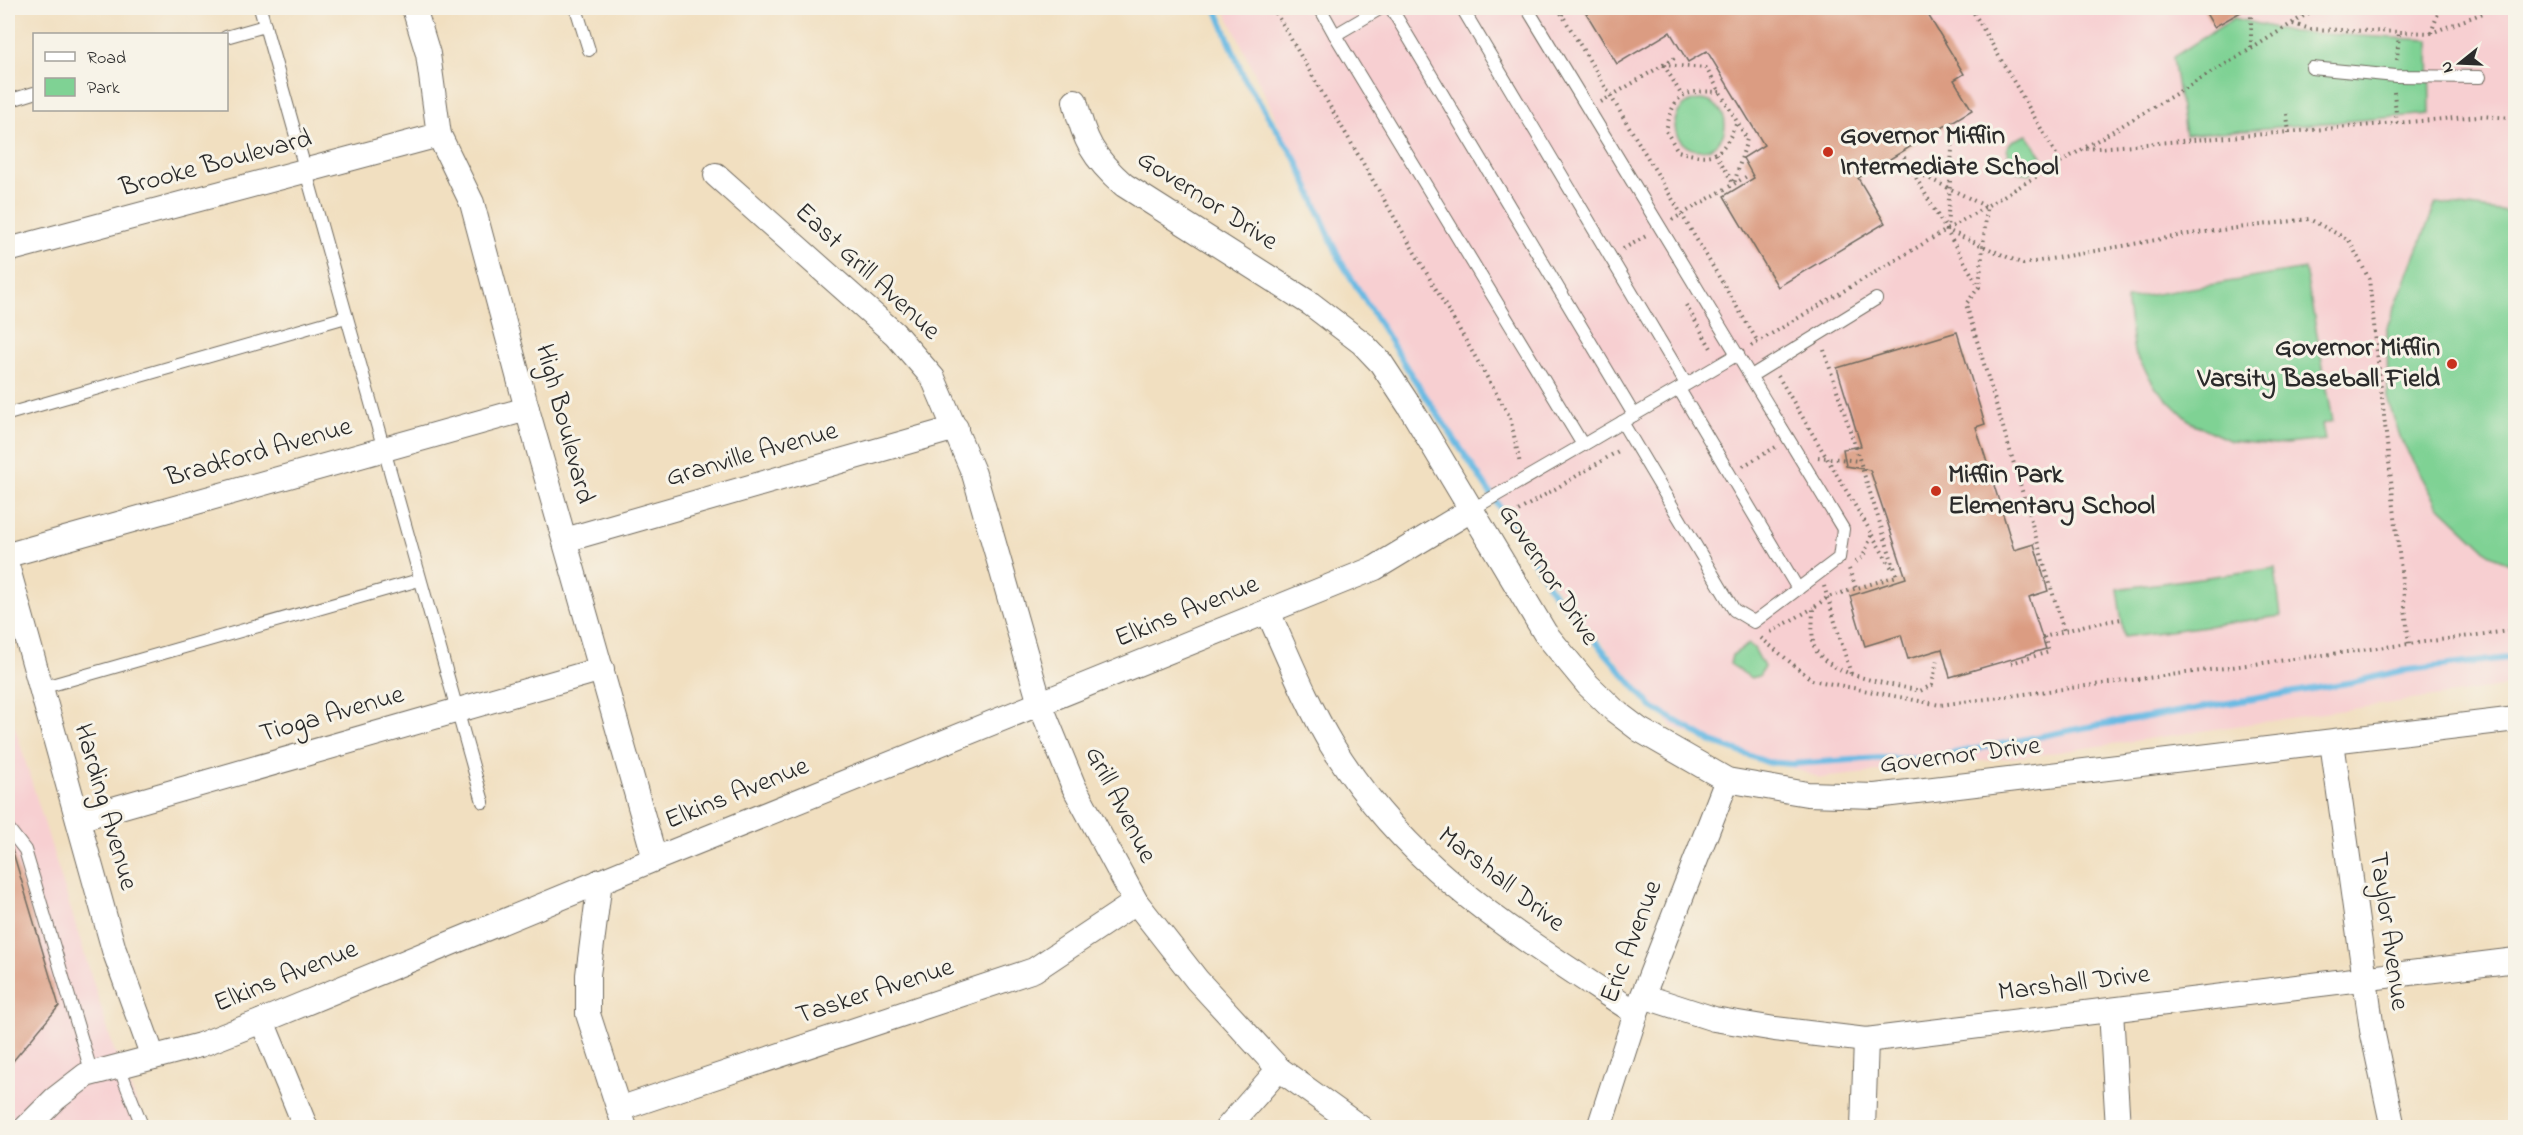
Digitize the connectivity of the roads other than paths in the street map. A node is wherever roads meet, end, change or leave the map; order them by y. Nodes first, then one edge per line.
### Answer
1 (260, 8) edge
2 (414, 8) edge
3 (576, 8) edge
4 (1320, 8) edge
5 (1381, 8) edge
6 (1391, 8) edge
7 (1462, 8) edge
8 (1527, 8) edge
9 (265, 26) junction
10 (1335, 35) junction
11 (228, 36) edge
12 (589, 50) dead end
13 (2312, 68) dead end
14 (2480, 77) dead end
15 (33, 93) edge
16 (8, 101) edge
17 (1075, 101) dead end
18 (439, 135) junction
19 (305, 172) junction
20 (716, 175) dead end
21 (8, 250) edge
22 (1876, 299) dead end
23 (346, 317) junction
24 (1738, 354) junction
25 (1751, 376) junction
26 (1683, 387) junction
27 (527, 409) junction
28 (8, 414) edge
29 (1634, 415) junction
30 (1622, 422) junction
31 (956, 428) junction
32 (1583, 445) junction
33 (383, 449) junction
34 (1471, 510) junction
35 (565, 540) junction
36 (8, 555) edge
37 (8, 569) edge
38 (419, 580) junction
39 (1798, 589) junction
40 (1268, 612) junction
41 (602, 669) junction
42 (41, 688) junction
43 (1040, 704) junction
44 (457, 710) junction
45 (2516, 719) edge
46 (2332, 742) junction
47 (1727, 780) junction
48 (483, 802) dead end
49 (78, 819) junction
50 (8, 828) edge
51 (655, 859) junction
52 (600, 881) junction
53 (1136, 902) junction
54 (2516, 960) edge
55 (2365, 979) junction
56 (1640, 1004) junction
57 (2111, 1011) junction
58 (262, 1021) junction
59 (1866, 1040) junction
60 (153, 1058) junction
61 (119, 1067) junction
62 (1279, 1069) junction
63 (92, 1074) junction
64 (622, 1118) edge
65 (26, 1128) edge
66 (143, 1128) edge
67 (306, 1128) edge
68 (1227, 1128) edge
69 (1361, 1128) edge
70 (1599, 1128) edge
71 (1863, 1128) edge
72 (2118, 1128) edge
73 (2393, 1128) edge

1 - 9 lane
2 - 18 street, High Boulevard
3 - 12 lane
4 - 10 lane
5 - 10 lane
6 - 29 lane
7 - 26 lane
8 - 24 lane
9 - 11 lane
9 - 19 lane
10 - 32 lane
13 - 14 lane
15 - 16 lane
17 - 34 street, Governor Drive
18 - 19 street, Brooke Boulevard
18 - 27 street, High Boulevard
19 - 21 street, Brooke Boulevard
19 - 23 lane
20 - 31 street, East Grill Avenue
22 - 25 lane
23 - 28 lane
23 - 33 lane
24 - 25 lane
24 - 26 lane
25 - 39 lane
26 - 29 lane
26 - 39 lane
27 - 33 street, Bradford Avenue
27 - 35 street, High Boulevard
29 - 30 lane
30 - 32 lane
30 - 39 lane
31 - 35 street, Granville Avenue
31 - 43 street, Grill Avenue
32 - 34 lane
33 - 36 street, Bradford Avenue
33 - 38 lane
34 - 40 street, Elkins Avenue
34 - 47 street, Governor Drive
35 - 41 street, High Boulevard
37 - 42 street, Harding Avenue
38 - 42 lane
38 - 44 lane
40 - 43 street, Elkins Avenue
40 - 56 street, Marshall Drive
41 - 44 street, Tioga Avenue
41 - 51 street, High Boulevard
42 - 49 street, Harding Avenue
43 - 51 street, Elkins Avenue
43 - 53 street, Grill Avenue
44 - 48 lane
44 - 49 street, Tioga Avenue
45 - 46 street, Governor Drive
46 - 47 street, Governor Drive
46 - 55 street, Taylor Avenue
47 - 56 street, Eric Avenue
49 - 60 street, Harding Avenue
50 - 63 lane
51 - 52 street, Elkins Avenue
52 - 58 street, Elkins Avenue
52 - 64 street
53 - 62 street, Grill Avenue
53 - 64 street, Tasker Avenue
54 - 55 street, Marshall Drive
55 - 57 street, Marshall Drive
55 - 73 street, Taylor Avenue
56 - 59 street, Marshall Drive
56 - 70 street, Eric Avenue
57 - 59 street, Marshall Drive
57 - 72 street
58 - 60 street, Elkins Avenue
58 - 67 street
59 - 71 street
60 - 61 street, Elkins Avenue
61 - 63 street, Elkins Avenue
61 - 66 lane
62 - 68 street
62 - 69 street, Grill Avenue
63 - 65 street, Elkins Avenue

